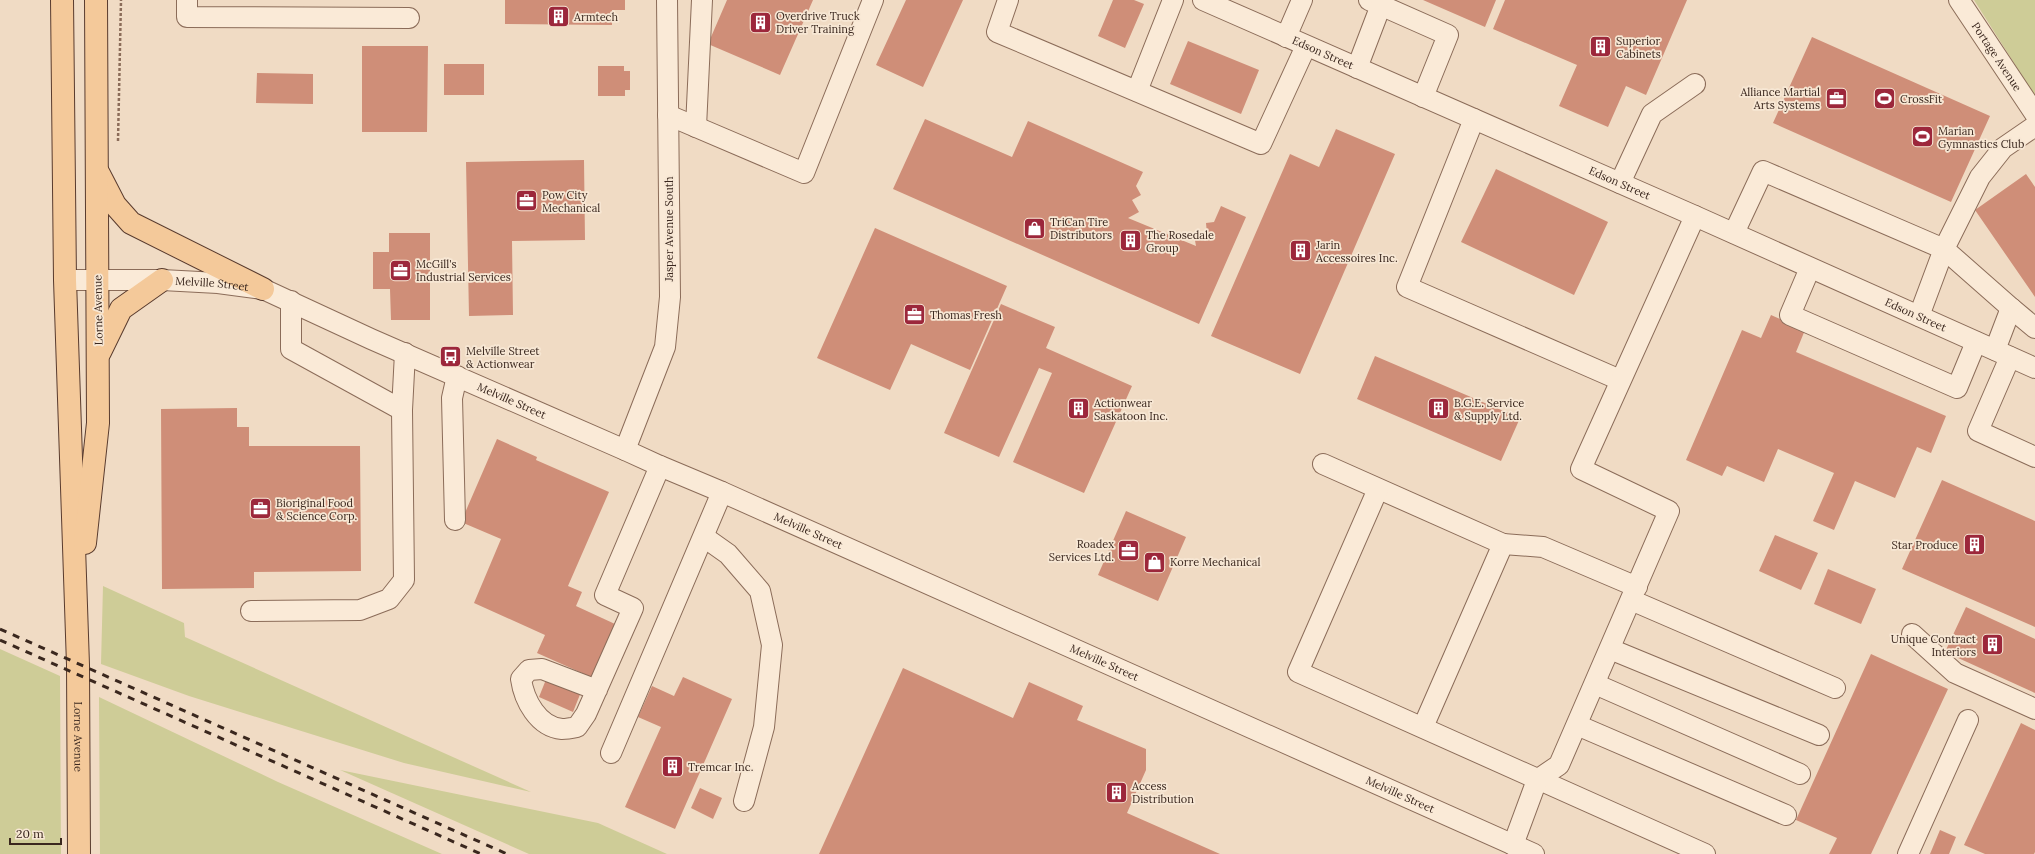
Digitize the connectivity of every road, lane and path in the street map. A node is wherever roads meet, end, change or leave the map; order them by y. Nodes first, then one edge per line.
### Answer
1 (62, 0) edge
2 (96, 0) edge
3 (187, 0) edge
4 (667, 0) edge
5 (702, 0) edge
6 (874, 0) edge
7 (1008, 0) edge
8 (1173, 0) edge
9 (1203, 0) edge
10 (1302, 0) edge
11 (1959, 0) edge
12 (1375, 3) edge
13 (409, 18) dead end
14 (1286, 36) junction
15 (1306, 46) junction
16 (1357, 68) junction
17 (1695, 84) dead end
18 (1138, 91) junction
19 (1423, 97) junction
20 (2035, 114) edge
21 (668, 115) junction
22 (1474, 120) junction
23 (2035, 126) edge
24 (696, 127) junction
25 (97, 171) junction
26 (1620, 183) junction
27 (1695, 216) junction
28 (1734, 233) junction
29 (1944, 249) junction
30 (1810, 268) junction
31 (65, 280) junction
32 (97, 280) junction
33 (162, 280) junction
34 (263, 289) junction
35 (291, 301) junction
36 (2011, 308) junction
37 (1919, 316) junction
38 (2035, 328) edge
39 (1976, 342) junction
40 (405, 353) junction
41 (2002, 354) junction
42 (98, 355) junction
43 (2035, 368) edge
44 (457, 376) junction
45 (1620, 380) junction
46 (402, 410) junction
47 (625, 450) junction
48 (2035, 457) edge
49 (1323, 464) dead end
50 (660, 466) junction
51 (1378, 489) junction
52 (722, 492) junction
53 (455, 520) dead end
54 (704, 537) junction
55 (1503, 544) junction
56 (1634, 594) junction
57 (251, 611) dead end
58 (76, 620) junction
59 (1912, 634) dead end
60 (1610, 649) junction
61 (1595, 684) junction
62 (1835, 688) dead end
63 (597, 690) dead end
64 (2035, 709) edge
65 (1968, 720) dead end
66 (1577, 726) junction
67 (1423, 728) junction
68 (1819, 735) dead end
69 (611, 753) dead end
70 (1800, 774) dead end
71 (1537, 780) junction
72 (744, 801) dead end
73 (1786, 815) dead end
74 (1512, 844) junction
75 (79, 854) edge
76 (1534, 854) edge
77 (1705, 854) edge
78 (1908, 854) edge

1 - 31 main road, Lorne Avenue
2 - 25 main road, Lorne Avenue
3 - 13 street
4 - 21 street, Jasper Avenue South
5 - 24 street
6 - 24 street
7 - 18 street
8 - 18 street
9 - 14 street, Edson Street
10 - 14 street
11 - 20 street, Portage Avenue
12 - 16 street
12 - 19 street
14 - 15 street, Edson Street
15 - 16 street, Edson Street
15 - 18 street
16 - 19 street, Edson Street
17 - 26 street
19 - 22 street, Edson Street
21 - 24 street
21 - 47 street, Jasper Avenue South
22 - 26 street, Edson Street
22 - 45 street
23 - 29 street
25 - 32 main road, Lorne Avenue
25 - 34 main road
26 - 27 street, Edson Street
27 - 28 street, Edson Street
27 - 45 street
28 - 29 street
28 - 30 street, Edson Street
29 - 36 street
29 - 37 street
30 - 37 street, Edson Street
30 - 39 street
31 - 32 street, Melville Street
31 - 58 main road, Lorne Avenue
32 - 33 street, Melville Street
32 - 42 main road, Lorne Avenue
33 - 34 street, Melville Street
33 - 42 main road
34 - 35 street, Melville Street
35 - 40 street, Melville Street
35 - 46 street
36 - 38 street
36 - 41 street
37 - 39 street, Edson Street
39 - 41 street, Edson Street
40 - 44 street, Melville Street
40 - 46 street
41 - 43 street, Edson Street
41 - 48 street
42 - 58 main road, Lorne Avenue
44 - 47 street, Melville Street
44 - 53 street
45 - 56 street
46 - 57 street
47 - 50 street, Melville Street
49 - 51 street
50 - 52 street, Melville Street
50 - 63 street
51 - 55 street
51 - 67 street
52 - 54 street
52 - 74 street, Melville Street
54 - 69 street
54 - 72 street
55 - 56 street
55 - 67 street
56 - 60 street
56 - 62 street
58 - 75 main road, Lorne Avenue
59 - 64 street
60 - 61 street
60 - 68 street
61 - 66 street
61 - 70 street
65 - 78 street
66 - 71 street
66 - 73 street
67 - 71 street
71 - 74 street
71 - 77 street
74 - 76 street, Melville Street

